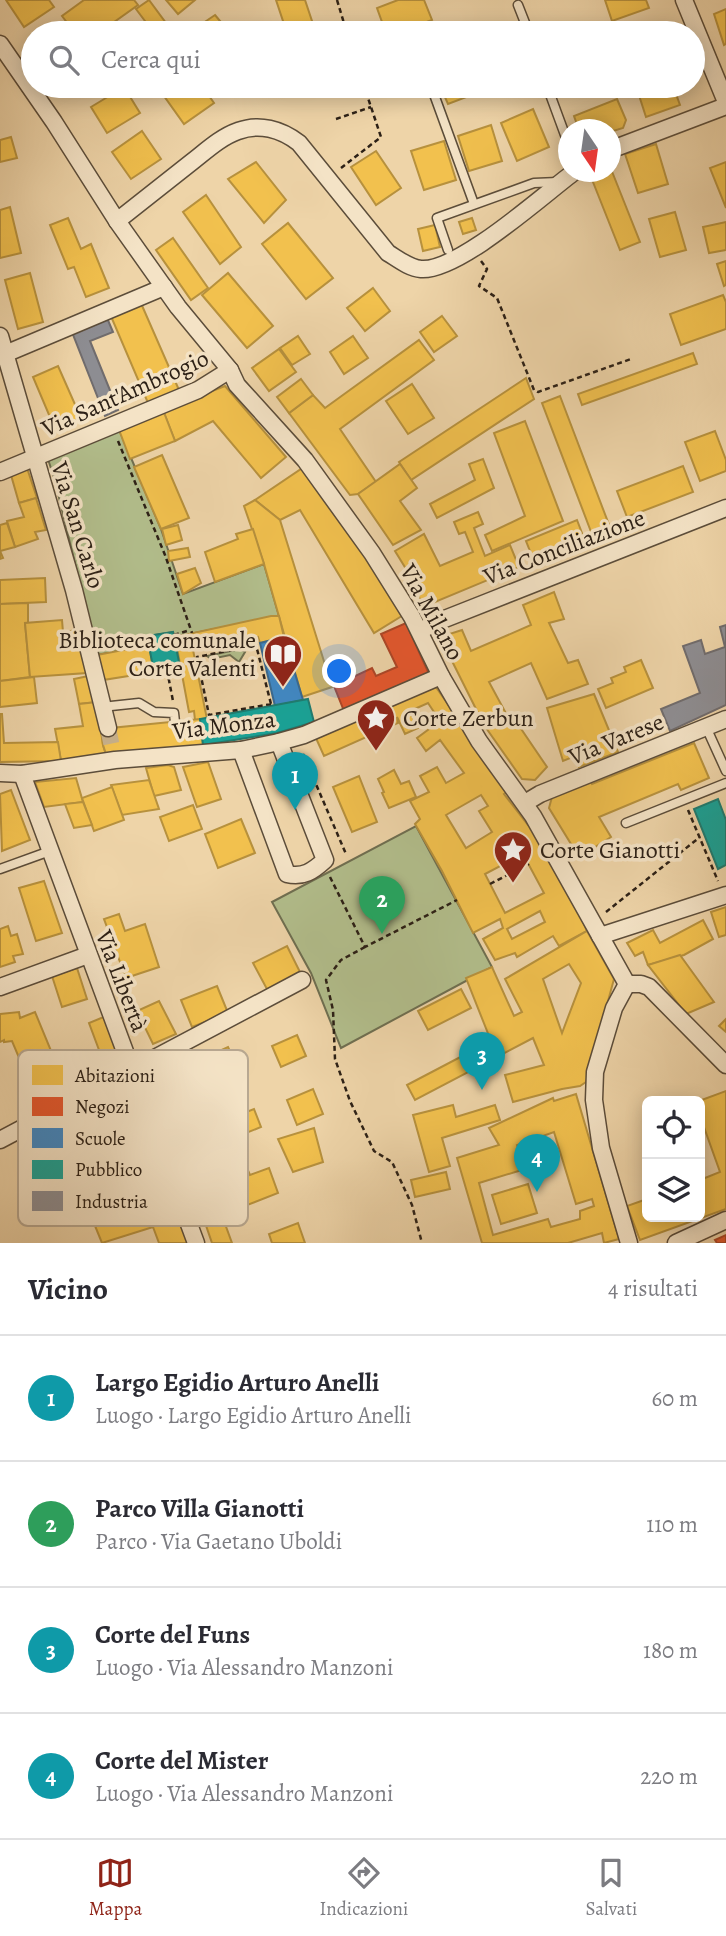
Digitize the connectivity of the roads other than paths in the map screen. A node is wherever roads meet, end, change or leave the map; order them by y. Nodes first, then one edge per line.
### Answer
1 (684, 0) edge
2 (518, 5) dead end
3 (524, 21) edge
4 (692, 21) edge
5 (0, 44) edge
6 (705, 52) edge
7 (21, 74) edge
8 (37, 98) edge
9 (434, 98) edge
10 (552, 98) edge
11 (726, 104) edge
12 (560, 119) edge
13 (621, 146) edge
14 (558, 179) edge
15 (560, 182) edge
16 (474, 204) junction
17 (117, 222) junction
18 (448, 250) dead end
19 (164, 286) junction
20 (0, 337) edge
21 (5, 354) junction
22 (230, 370) junction
23 (34, 458) junction
24 (0, 472) edge
25 (726, 508) edge
26 (420, 631) junction
27 (441, 676) junction
28 (111, 706) dead end
29 (174, 717) road end
30 (726, 719) edge
31 (706, 727) junction
32 (108, 728) tunnel mouth
33 (279, 742) junction
34 (241, 750) junction
35 (726, 771) edge
36 (0, 773) edge
37 (22, 774) junction
38 (726, 783) edge
39 (525, 803) junction
40 (626, 823) dead end
41 (50, 850) junction
42 (0, 869) edge
43 (725, 895) edge
44 (597, 929) junction
45 (88, 955) junction
46 (302, 980) dead end
47 (627, 984) junction
48 (0, 987) edge
49 (124, 1050) edge
50 (170, 1050) edge
51 (726, 1065) edge
52 (18, 1130) edge
53 (0, 1140) edge
54 (726, 1220) edge
55 (190, 1226) edge
56 (196, 1243) edge
57 (629, 1243) edge
58 (676, 1243) edge

1 - 4 street
2 - 3 lane
5 - 7 street, Via Milano
6 - 11 street
8 - 17 street, Via Milano
9 - 16 lane
10 - 12 lane
11 - 13 street
14 - 16 lane
15 - 17 street
16 - 18 lane
17 - 19 street, Via Milano
19 - 21 street
19 - 22 street, Via Milano
20 - 21 street, Via San Carlo
21 - 23 street, Via San Carlo
22 - 23 street, Via Sant'Ambrogio
22 - 26 street, Via Milano
23 - 24 street, Via Sant'Ambrogio
23 - 32 street, Via San Carlo
25 - 26 street, Via Conciliazione
26 - 27 street, Via Milano
27 - 33 street, Via Monza
27 - 39 street, Via Milano
28 - 29 lane
30 - 31 street, Via Varese
31 - 35 lane
31 - 39 street, Via Varese
33 - 34 street, Via Monza
33 - 34 street
34 - 37 street, Via Monza
36 - 37 street, Via Monza
37 - 41 street, Via Libertà
38 - 40 lane
39 - 44 street, Via Milano
41 - 42 lane
41 - 45 street, Via Libertà
43 - 44 street
44 - 47 street, Via Milano
45 - 48 street
45 - 49 street, Via Libertà
46 - 50 street
47 - 51 street
47 - 57 street
52 - 53 street
54 - 58 street
55 - 56 street, Via Libertà

